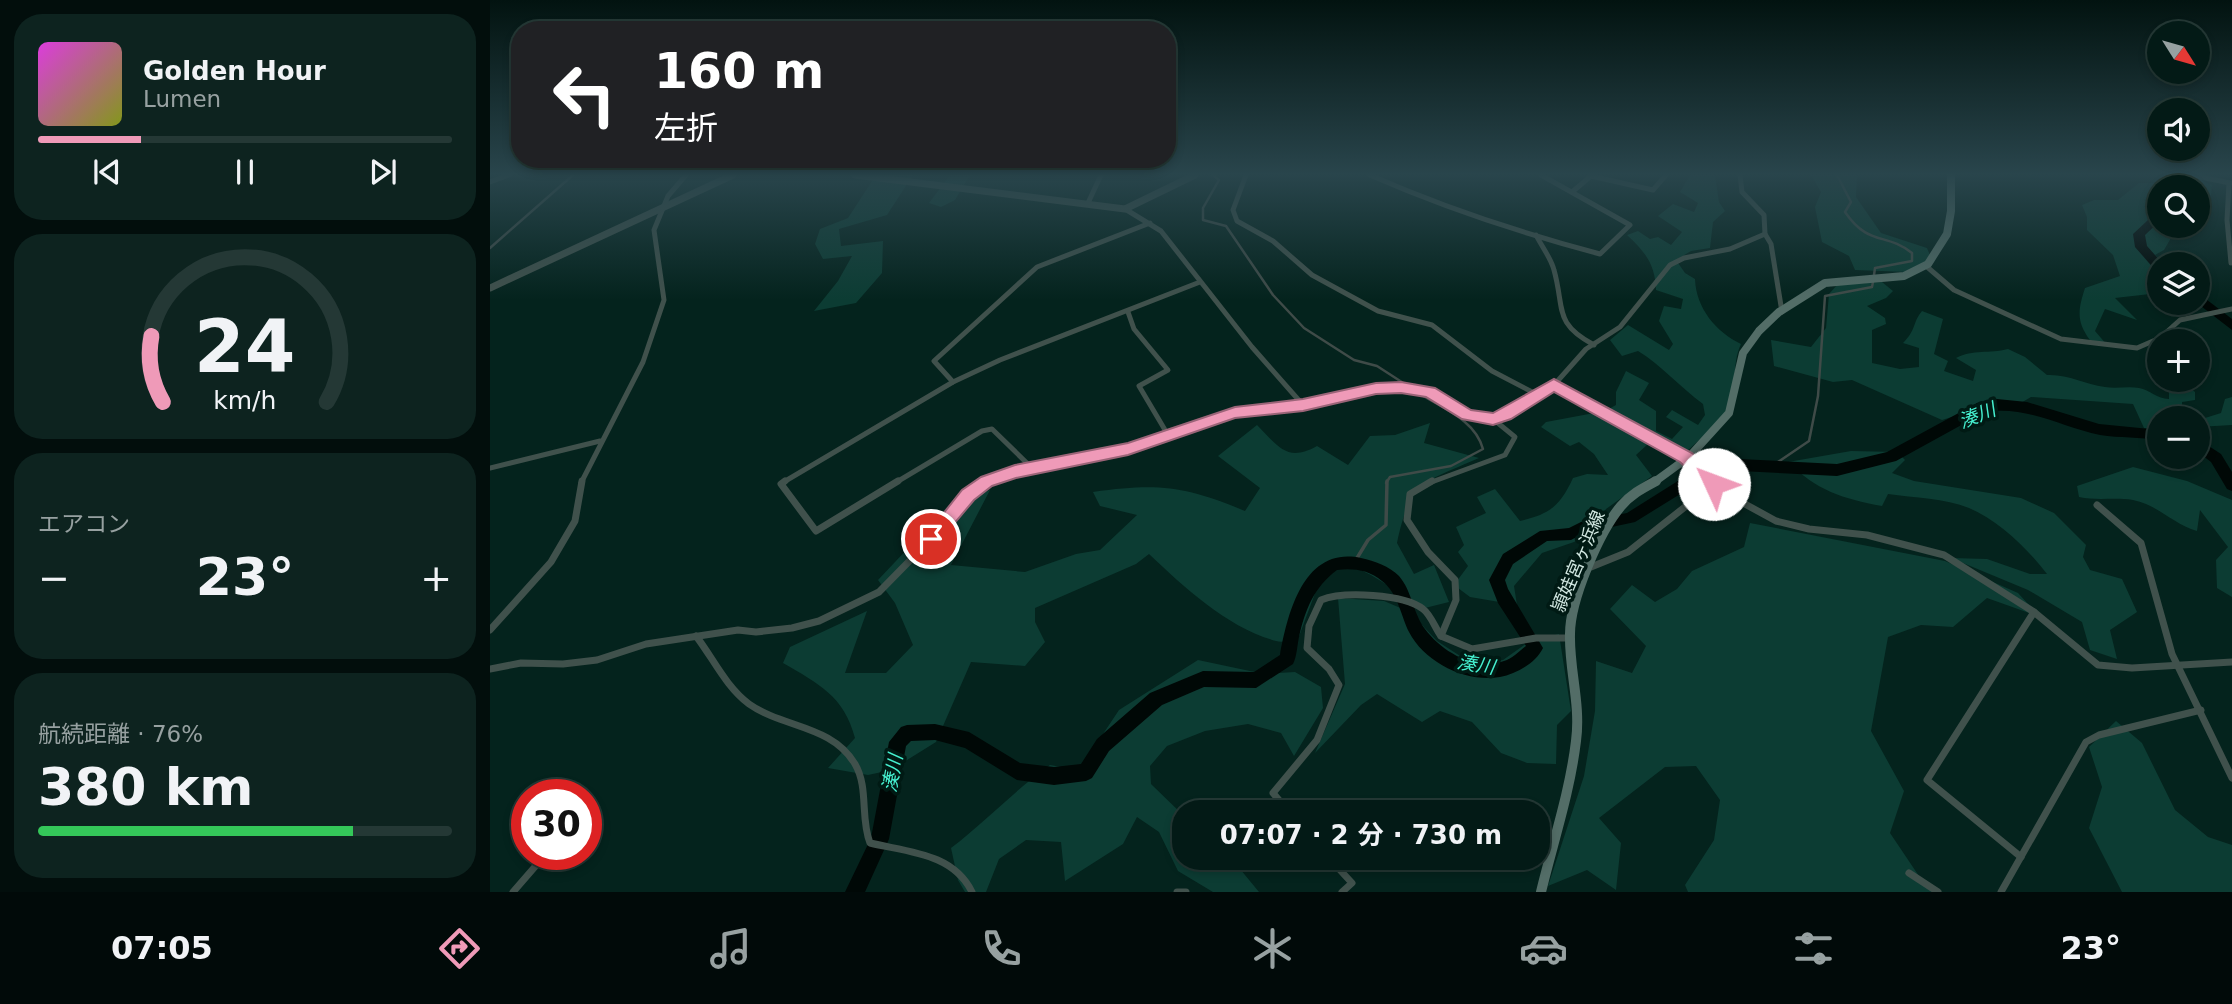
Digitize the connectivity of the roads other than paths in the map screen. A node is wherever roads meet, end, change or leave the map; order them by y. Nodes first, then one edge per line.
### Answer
1 (642, 217) edge
2 (659, 217) edge
3 (1139, 217) edge
4 (1235, 217) edge
5 (1480, 217) edge
6 (1615, 217) edge
7 (1764, 217) edge
8 (1950, 217) edge
9 (2227, 217) edge
10 (1150, 223) junction
11 (1765, 234) junction
12 (1536, 235) junction
13 (2232, 263) edge
14 (1926, 266) junction
15 (1200, 282) junction
16 (490, 288) edge
17 (2230, 310) edge
18 (1128, 312) junction
19 (1782, 312) junction
20 (1594, 345) junction
21 (953, 382) junction
22 (1554, 385) junction
23 (1538, 395) junction
24 (1303, 405) junction
25 (1493, 419) junction
26 (1168, 435) junction
27 (600, 441) junction
28 (1686, 458) junction
29 (490, 468) edge
30 (1033, 469) junction
31 (1712, 481) junction
32 (2097, 505) dead end
33 (1591, 567) junction
34 (2034, 612) junction
35 (494, 621) edge
36 (490, 630) edge
37 (696, 636) junction
38 (1441, 636) junction
39 (1569, 638) junction
40 (2232, 662) edge
41 (2178, 665) junction
42 (490, 669) edge
43 (2201, 710) junction
44 (2232, 778) edge
45 (1279, 800) edge
46 (2021, 857) junction
47 (532, 870) edge
48 (1340, 870) edge
49 (1909, 873) dead end
50 (513, 892) edge
51 (972, 892) edge
52 (1177, 892) edge
53 (1186, 892) edge
54 (1342, 892) edge
55 (1541, 892) edge
56 (1938, 892) edge
57 (2001, 892) edge

1 - 16 street
2 - 27 street
3 - 10 street
4 - 23 street
5 - 12 street
6 - 12 street
7 - 11 street
8 - 14 main road
9 - 13 street
10 - 15 street
10 - 21 street
11 - 19 street
11 - 20 street
12 - 20 street
14 - 17 street
14 - 19 main road, 頴娃宮ヶ浜線
15 - 18 street
15 - 24 street
18 - 21 street
18 - 26 street
19 - 28 main road, 頴娃宮ヶ浜線
20 - 22 street
21 - 30 street
22 - 23 street
22 - 28 street
23 - 25 street
24 - 25 street
24 - 26 street
25 - 38 street
26 - 30 street
27 - 29 street
27 - 35 street
28 - 31 street
28 - 33 main road, 頴娃宮ヶ浜線
30 - 37 street
31 - 33 street
31 - 34 street
32 - 41 street
33 - 39 main road, 頴娃宮ヶ浜線
34 - 41 street
34 - 46 street
35 - 36 street
37 - 42 street
37 - 51 street
38 - 39 street
38 - 45 street
39 - 55 main road, 頴娃宮ヶ浜線
40 - 41 street
41 - 43 street
43 - 44 street
43 - 46 street
46 - 57 street
47 - 50 street
48 - 54 street
49 - 56 street
52 - 53 street

